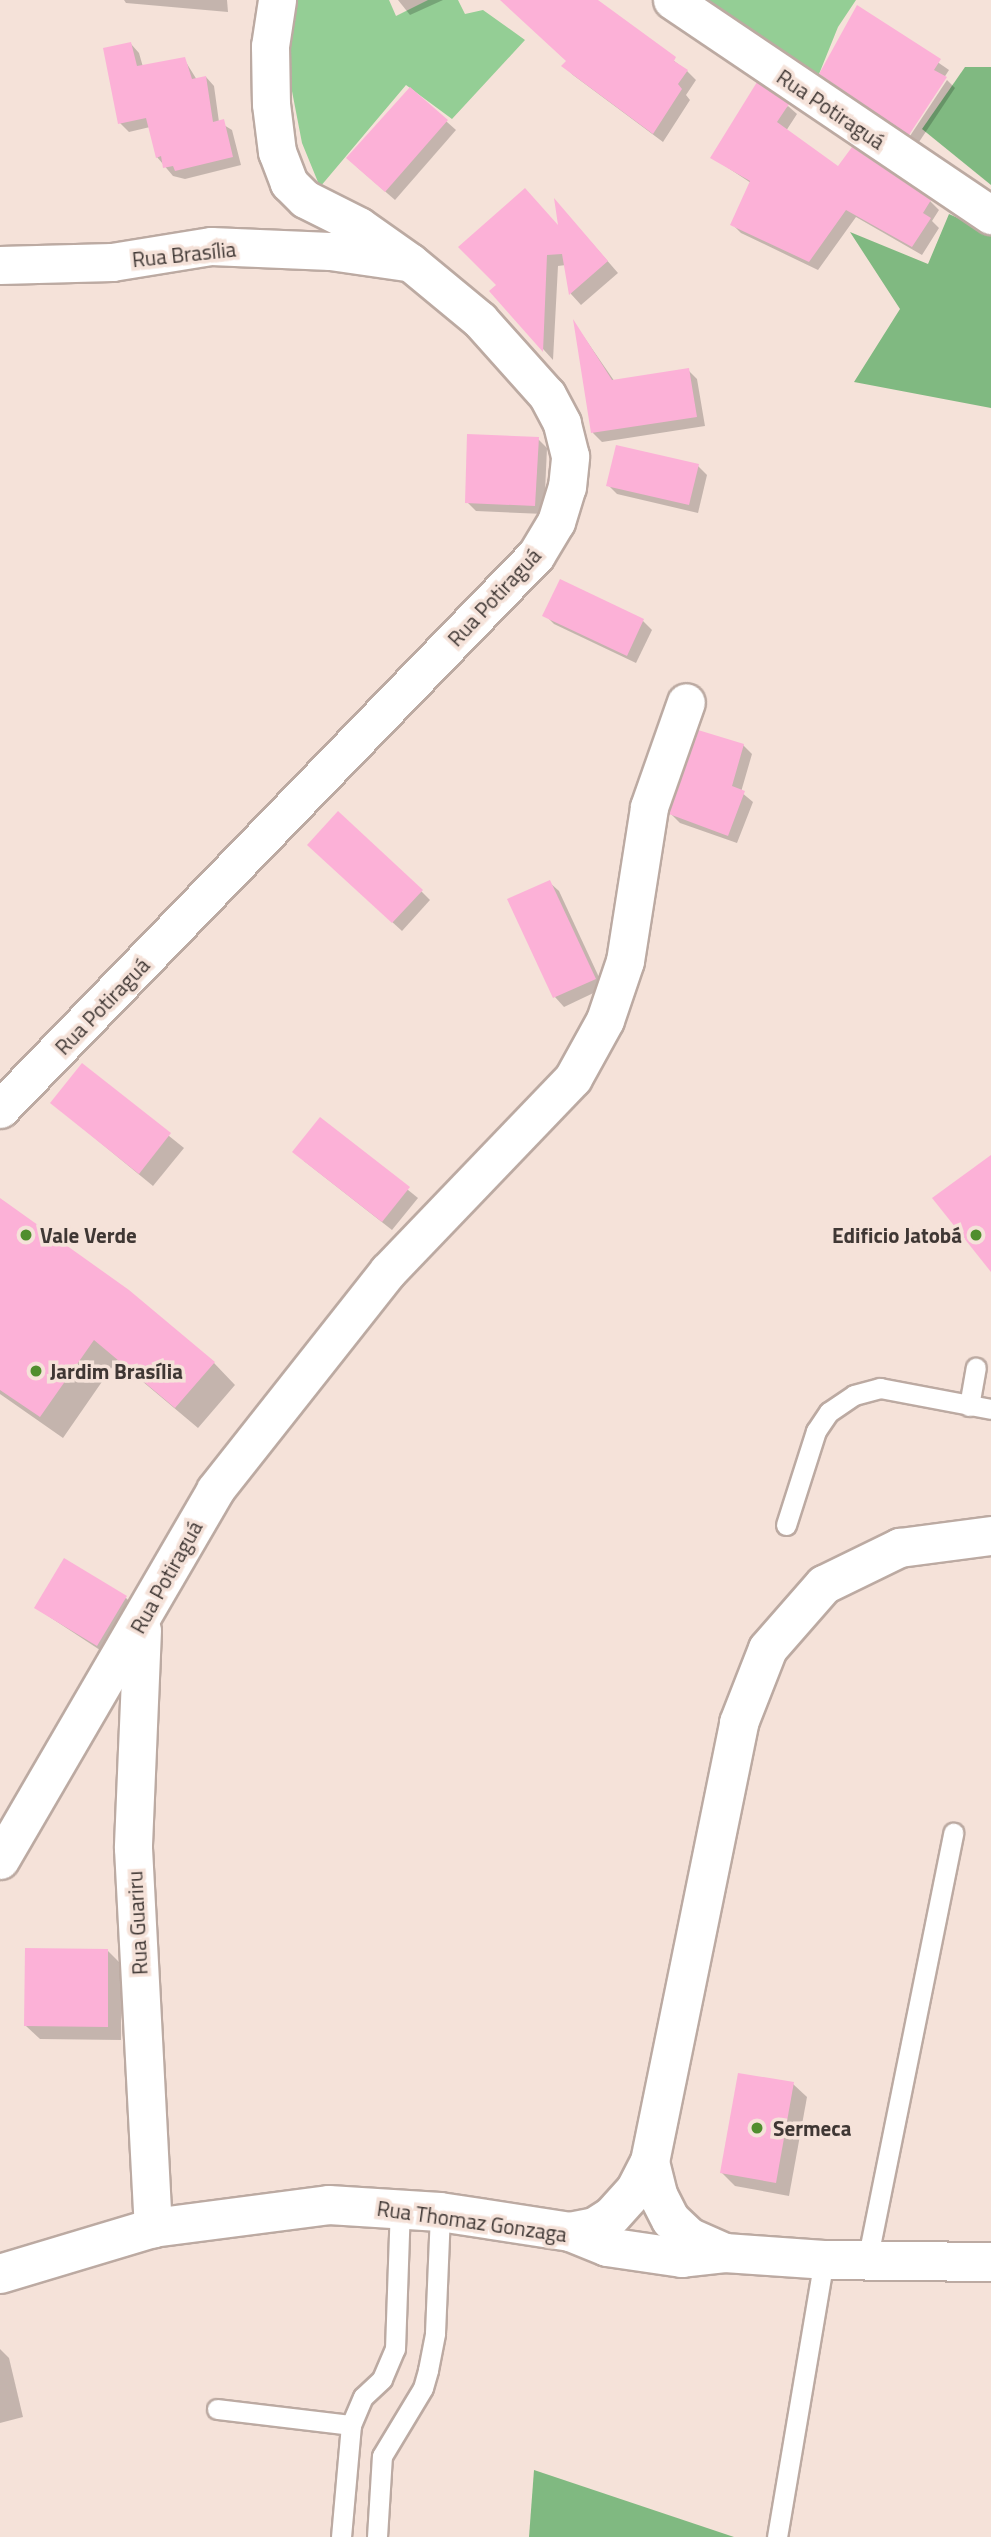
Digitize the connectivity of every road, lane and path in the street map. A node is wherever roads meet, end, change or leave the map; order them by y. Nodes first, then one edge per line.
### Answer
1 (277, 0) edge
2 (672, 0) edge
3 (991, 215) edge
4 (410, 262) junction
5 (0, 265) edge
6 (687, 702) dead end
7 (0, 1109) edge
8 (976, 1368) dead end
9 (969, 1406) junction
10 (991, 1409) edge
11 (786, 1525) dead end
12 (991, 1536) edge
13 (144, 1618) junction
14 (953, 1833) dead end
15 (0, 1860) edge
16 (650, 2162) junction
17 (400, 2207) junction
18 (440, 2212) junction
19 (153, 2228) junction
20 (570, 2232) junction
21 (725, 2253) junction
22 (824, 2260) junction
23 (867, 2261) junction
24 (991, 2262) edge
25 (0, 2274) edge
26 (217, 2409) dead end
27 (351, 2425) junction
28 (341, 2537) edge
29 (377, 2537) edge
30 (777, 2537) edge

1 - 4 street, Rua Potiraguá
2 - 3 street, Rua Potiraguá
4 - 5 street, Rua Brasília
4 - 7 street, Rua Potiraguá
6 - 13 street, Rua Potiraguá
8 - 9 lane
9 - 10 lane
9 - 11 lane
12 - 16 main road
13 - 15 street, Rua Potiraguá
13 - 19 street, Rua Guariru
14 - 23 lane
16 - 20 main road
16 - 21 main road
17 - 18 main road, Rua Thomaz Gonzaga
17 - 19 main road, Rua Thomaz Gonzaga
17 - 27 lane
18 - 20 main road, Rua Thomaz Gonzaga
18 - 29 lane
19 - 25 main road, Rua Thomaz Gonzaga
20 - 21 main road, Rua Thomaz Gonzaga
21 - 22 main road, Rua Thomaz Gonzaga
22 - 23 main road, Rua Thomaz Gonzaga
22 - 30 lane
23 - 24 main road, Rua Thomaz Gonzaga
26 - 27 lane
27 - 28 lane

